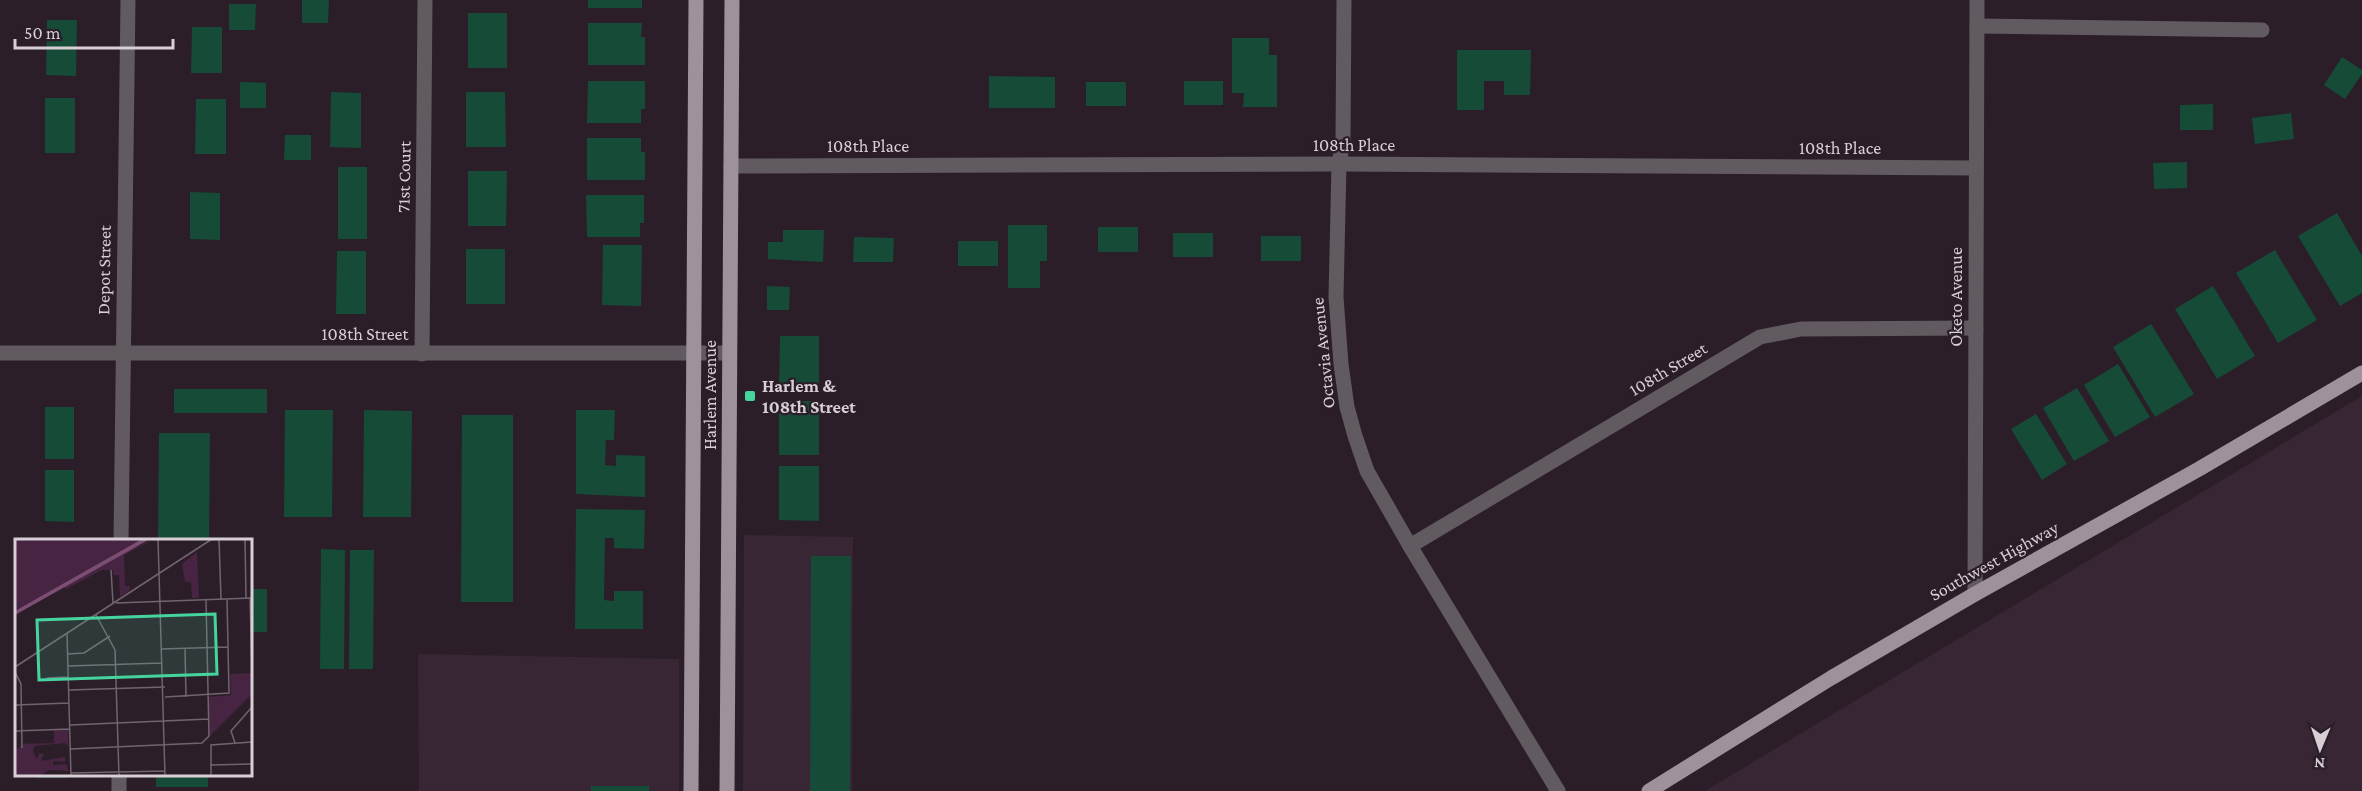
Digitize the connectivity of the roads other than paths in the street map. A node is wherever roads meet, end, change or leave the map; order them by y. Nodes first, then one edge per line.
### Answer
1 (129, 0) edge
2 (425, 0) edge
3 (696, 0) edge
4 (732, 0) edge
5 (1344, 0) edge
6 (1977, 0) edge
7 (1977, 26) junction
8 (2262, 30) dead end
9 (1339, 164) junction
10 (731, 166) junction
11 (1977, 168) junction
12 (1976, 328) junction
13 (0, 353) edge
14 (122, 354) junction
15 (422, 354) junction
16 (694, 354) junction
17 (729, 354) junction
18 (2362, 374) edge
19 (121, 539) edge
20 (1410, 546) junction
21 (1975, 594) junction
22 (691, 791) edge
23 (727, 791) edge
24 (1558, 791) edge
25 (1649, 791) edge

1 - 14 street, Depot Street
2 - 15 street, 71st Court
3 - 16 main road, Harlem Avenue
4 - 10 main road, Harlem Avenue
5 - 9 street, Octavia Avenue
6 - 7 street, Oketo Avenue
7 - 8 street
7 - 11 street, Oketo Avenue
9 - 10 street, 108th Place
9 - 11 street, 108th Place
9 - 20 street, Octavia Avenue
10 - 17 main road, Harlem Avenue
11 - 12 street, Oketo Avenue
12 - 20 street, 108th Street
12 - 21 street, Oketo Avenue
13 - 14 street, 108th Street
14 - 15 street, 108th Street
14 - 19 street, Depot Street
15 - 16 street, 108th Street
16 - 17 street, 108th Street
16 - 22 main road, Harlem Avenue
17 - 23 main road, Harlem Avenue
18 - 21 main road, Southwest Highway
20 - 24 street, Octavia Avenue
21 - 25 main road, Southwest Highway

